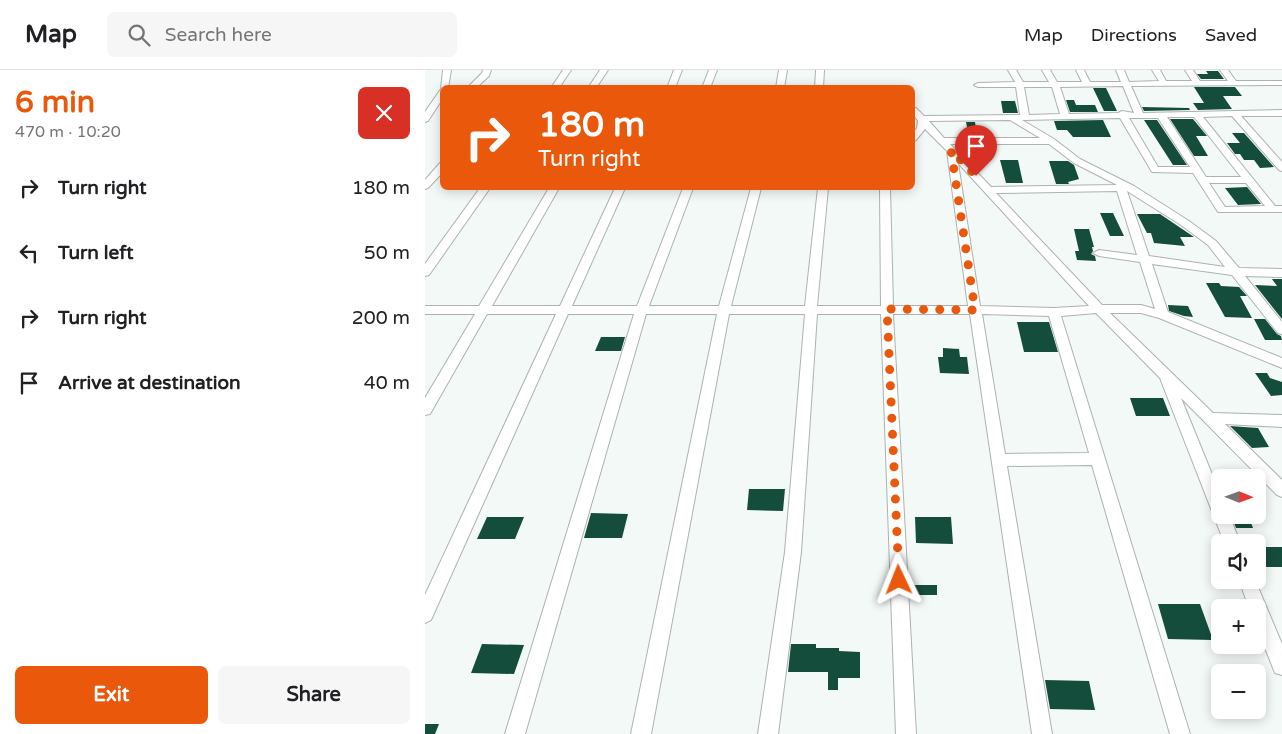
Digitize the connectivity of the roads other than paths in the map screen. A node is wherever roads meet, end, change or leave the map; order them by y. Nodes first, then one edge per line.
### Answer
1 (447, 70) edge
2 (487, 70) edge
3 (567, 70) edge
4 (604, 70) edge
5 (678, 70) edge
6 (713, 70) edge
7 (783, 70) edge
8 (820, 70) edge
9 (1012, 70) edge
10 (1046, 70) edge
11 (1080, 70) edge
12 (1120, 70) edge
13 (1156, 70) edge
14 (1189, 70) edge
15 (1223, 70) edge
16 (1282, 83) edge
17 (1087, 84) junction
18 (1126, 84) junction
19 (1163, 84) junction
20 (1198, 84) junction
21 (1234, 84) junction
22 (445, 85) edge
23 (474, 85) edge
24 (557, 85) edge
25 (595, 85) edge
26 (672, 85) edge
27 (707, 85) edge
28 (781, 85) edge
29 (819, 85) edge
30 (978, 85) dead end
31 (1020, 85) junction
32 (1055, 85) junction
33 (440, 100) edge
34 (915, 112) edge
35 (1195, 113) junction
36 (1122, 114) junction
37 (1139, 114) junction
38 (1160, 114) junction
39 (1234, 114) junction
40 (1065, 115) junction
41 (1280, 115) edge
42 (1025, 117) junction
43 (1013, 118) junction
44 (425, 119) edge
45 (923, 119) junction
46 (915, 136) edge
47 (1051, 141) junction
48 (947, 145) junction
49 (440, 168) edge
50 (1282, 168) edge
51 (1197, 170) junction
52 (1203, 180) junction
53 (1249, 180) junction
54 (425, 186) edge
55 (1126, 188) junction
56 (484, 190) edge
57 (553, 190) edge
58 (619, 190) edge
59 (687, 190) edge
60 (755, 190) edge
61 (823, 190) edge
62 (885, 190) edge
63 (989, 190) junction
64 (1278, 210) edge
65 (1099, 253) dead end
66 (1145, 259) junction
67 (425, 272) edge
68 (1237, 272) junction
69 (1282, 273) edge
70 (887, 309) junction
71 (1099, 309) junction
72 (425, 310) edge
73 (483, 310) junction
74 (975, 310) junction
75 (563, 311) junction
76 (641, 311) junction
77 (724, 311) junction
78 (811, 311) junction
79 (1054, 312) junction
80 (1163, 315) junction
81 (1282, 330) edge
82 (1282, 363) edge
83 (1165, 374) junction
84 (425, 410) edge
85 (1209, 418) junction
86 (1282, 421) edge
87 (1098, 459) junction
88 (999, 460) junction
89 (1276, 478) edge
90 (1282, 490) edge
91 (1211, 491) edge
92 (1251, 589) edge
93 (425, 614) edge
94 (1282, 666) edge
95 (515, 734) edge
96 (641, 734) edge
97 (768, 734) edge
98 (906, 734) edge
99 (1043, 734) edge
100 (1180, 734) edge

1 - 22 street
2 - 23 street
3 - 24 street
4 - 25 street
5 - 26 street
6 - 27 street
7 - 28 street
8 - 29 street
9 - 31 street
10 - 32 street
11 - 17 street
12 - 18 street
13 - 19 street
14 - 20 street
15 - 21 street
16 - 21 street
17 - 18 street
17 - 32 street
18 - 19 street
18 - 37 street
19 - 20 street
20 - 21 street
30 - 31 street
31 - 32 street
31 - 42 street
32 - 40 street
33 - 44 street
34 - 45 street
35 - 38 street
35 - 39 street
35 - 53 street
36 - 37 street
36 - 40 street
36 - 51 street
37 - 38 street
38 - 51 street
39 - 41 street
39 - 50 street
40 - 42 street
42 - 43 street
43 - 45 street
43 - 47 street
45 - 46 street
45 - 48 street
47 - 48 street
47 - 55 street
48 - 63 street
48 - 74 street
49 - 54 street
51 - 52 street
52 - 53 street
52 - 64 street
53 - 64 street
55 - 63 street
55 - 66 street
55 - 68 street
56 - 67 street
57 - 73 street
58 - 75 street
59 - 76 street
60 - 77 street
61 - 78 street
62 - 70 street
63 - 71 street
65 - 66 street
66 - 68 street
66 - 80 street
68 - 69 street
68 - 81 street
70 - 74 street
70 - 78 street
70 - 98 street
71 - 79 street
71 - 80 street
71 - 83 street
72 - 73 street
73 - 75 street
73 - 84 street
74 - 79 street
74 - 88 street
75 - 76 street
75 - 93 street
76 - 77 street
76 - 95 street
77 - 78 street
77 - 96 street
78 - 97 street
79 - 87 street
80 - 82 street
83 - 85 street
83 - 91 street
85 - 86 street
85 - 89 street
87 - 88 street
87 - 100 street
88 - 99 street
89 - 90 street
92 - 94 street

